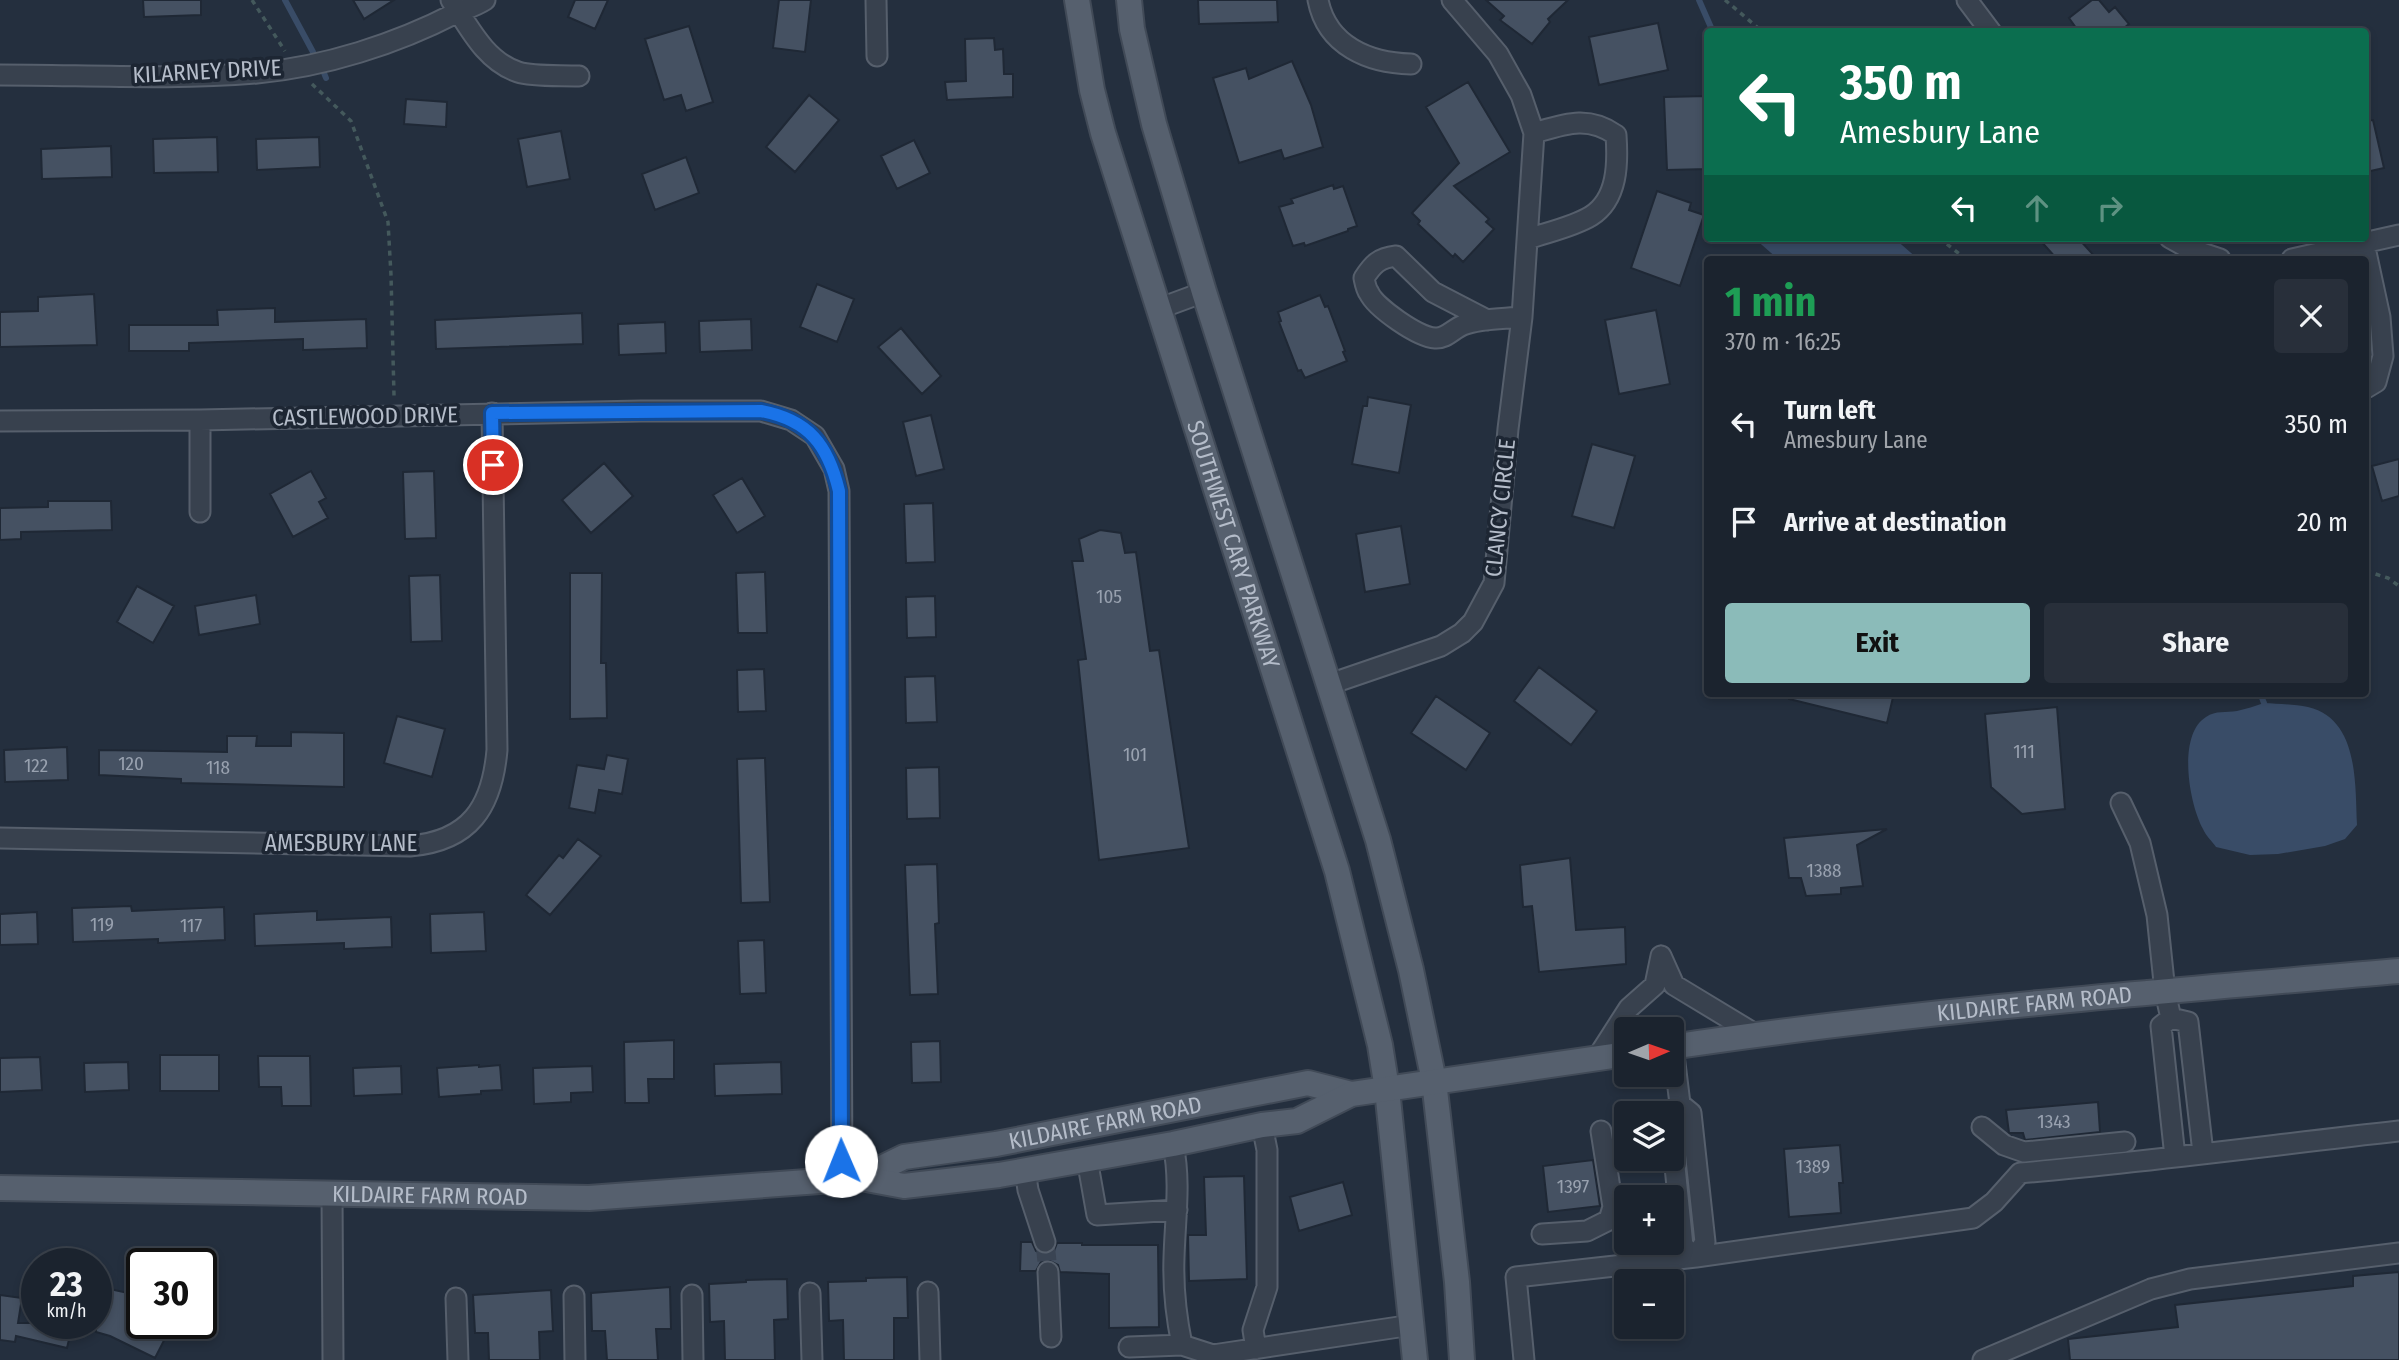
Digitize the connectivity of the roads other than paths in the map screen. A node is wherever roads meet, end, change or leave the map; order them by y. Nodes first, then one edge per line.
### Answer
1 (485, 0) edge
2 (876, 0) edge
3 (1077, 0) edge
4 (1129, 0) edge
5 (1318, 0) edge
6 (1452, 0) edge
7 (1967, 0) edge
8 (455, 6) edge
9 (1988, 28) edge
10 (877, 56) dead end
11 (1412, 64) dead end
12 (0, 75) edge
13 (579, 76) dead end
14 (1534, 133) junction
15 (2399, 235) edge
16 (1528, 239) junction
17 (2178, 242) edge
18 (2368, 242) edge
19 (2369, 242) edge
20 (2364, 243) junction
21 (2211, 256) edge
22 (2306, 256) edge
23 (2367, 256) edge
24 (2369, 266) edge
25 (1204, 292) junction
26 (1157, 309) junction
27 (1522, 317) junction
28 (1487, 320) junction
29 (2369, 386) edge
30 (492, 413) junction
31 (200, 420) junction
32 (0, 421) edge
33 (201, 512) dead end
34 (1330, 684) junction
35 (2121, 803) dead end
36 (0, 838) edge
37 (2399, 971) edge
38 (2165, 992) junction
39 (2171, 1018) junction
40 (1755, 1034) junction
41 (1684, 1045) edge
42 (1614, 1056) edge
43 (1597, 1058) junction
44 (1434, 1081) junction
45 (1387, 1089) junction
46 (1351, 1094) junction
47 (1684, 1111) edge
48 (1262, 1125) junction
49 (1982, 1127) dead end
50 (1601, 1131) dead end
51 (2399, 1131) edge
52 (2125, 1142) dead end
53 (1173, 1144) junction
54 (2203, 1153) junction
55 (2175, 1157) junction
56 (1087, 1159) junction
57 (1025, 1170) junction
58 (1675, 1171) edge
59 (852, 1179) junction
60 (0, 1188) edge
61 (332, 1194) junction
62 (1177, 1210) junction
63 (1542, 1234) dead end
64 (1045, 1242) tunnel mouth
65 (2399, 1252) edge
66 (1696, 1257) junction
67 (1048, 1272) tunnel mouth
68 (928, 1292) dead end
69 (810, 1293) dead end
70 (692, 1294) dead end
71 (574, 1296) dead end
72 (456, 1298) dead end
73 (1412, 1325) junction
74 (1051, 1337) dead end
75 (1182, 1345) junction
76 (1129, 1347) dead end
77 (1256, 1349) junction
78 (334, 1360) edge
79 (458, 1360) edge
80 (575, 1360) edge
81 (693, 1360) edge
82 (812, 1360) edge
83 (930, 1360) edge
84 (1415, 1360) edge
85 (1462, 1360) edge
86 (1524, 1360) edge
87 (1983, 1360) edge

1 - 8 street, KILARNEY DRIVE
2 - 10 street
3 - 26 main road, SOUTHWEST CARY PARKWAY
4 - 25 main road
5 - 11 street
6 - 14 street, CLANCY CIRCLE
7 - 9 street
8 - 12 street, KILARNEY DRIVE
8 - 13 street
14 - 16 street, CLANCY CIRCLE
14 - 16 street
15 - 19 street
16 - 27 street, CLANCY CIRCLE
17 - 21 street
18 - 20 street
20 - 22 street
20 - 23 street
24 - 29 street
25 - 26 street
25 - 34 main road
26 - 45 main road, SOUTHWEST CARY PARKWAY
27 - 28 street
27 - 34 street, CLANCY CIRCLE
28 - 28 street
30 - 31 street, CASTLEWOOD DRIVE
30 - 36 street, AMESBURY LANE
30 - 59 street, CASTLEWOOD DRIVE
31 - 32 street, CASTLEWOOD DRIVE
31 - 33 street
34 - 44 main road
35 - 38 street
37 - 38 main road, KILDAIRE FARM ROAD
38 - 39 street
38 - 40 main road, KILDAIRE FARM ROAD
39 - 54 street
39 - 55 street
40 - 41 main road, KILDAIRE FARM ROAD
40 - 43 street
42 - 43 main road, KILDAIRE FARM ROAD
43 - 44 main road, KILDAIRE FARM ROAD
44 - 45 main road, KILDAIRE FARM ROAD
44 - 85 main road
45 - 46 main road, KILDAIRE FARM ROAD
45 - 73 main road, SOUTHWEST CARY PARKWAY
46 - 48 main road, KILDAIRE FARM ROAD
46 - 59 main road, KILDAIRE FARM ROAD
47 - 66 street
48 - 53 main road, KILDAIRE FARM ROAD
48 - 77 street
49 - 52 street
50 - 63 street
51 - 54 street
53 - 56 main road, KILDAIRE FARM ROAD
53 - 62 street
54 - 55 street
55 - 66 street
56 - 57 main road, KILDAIRE FARM ROAD
56 - 62 street
57 - 59 main road, KILDAIRE FARM ROAD
57 - 64 street
58 - 66 street
59 - 61 main road, KILDAIRE FARM ROAD
60 - 61 main road, KILDAIRE FARM ROAD
61 - 78 street
62 - 75 street
65 - 87 street
66 - 86 street
67 - 74 street
68 - 83 street
69 - 82 street
70 - 81 street
71 - 80 street
72 - 79 street
73 - 77 street
73 - 84 main road, SOUTHWEST CARY PARKWAY
75 - 76 street
75 - 77 street

